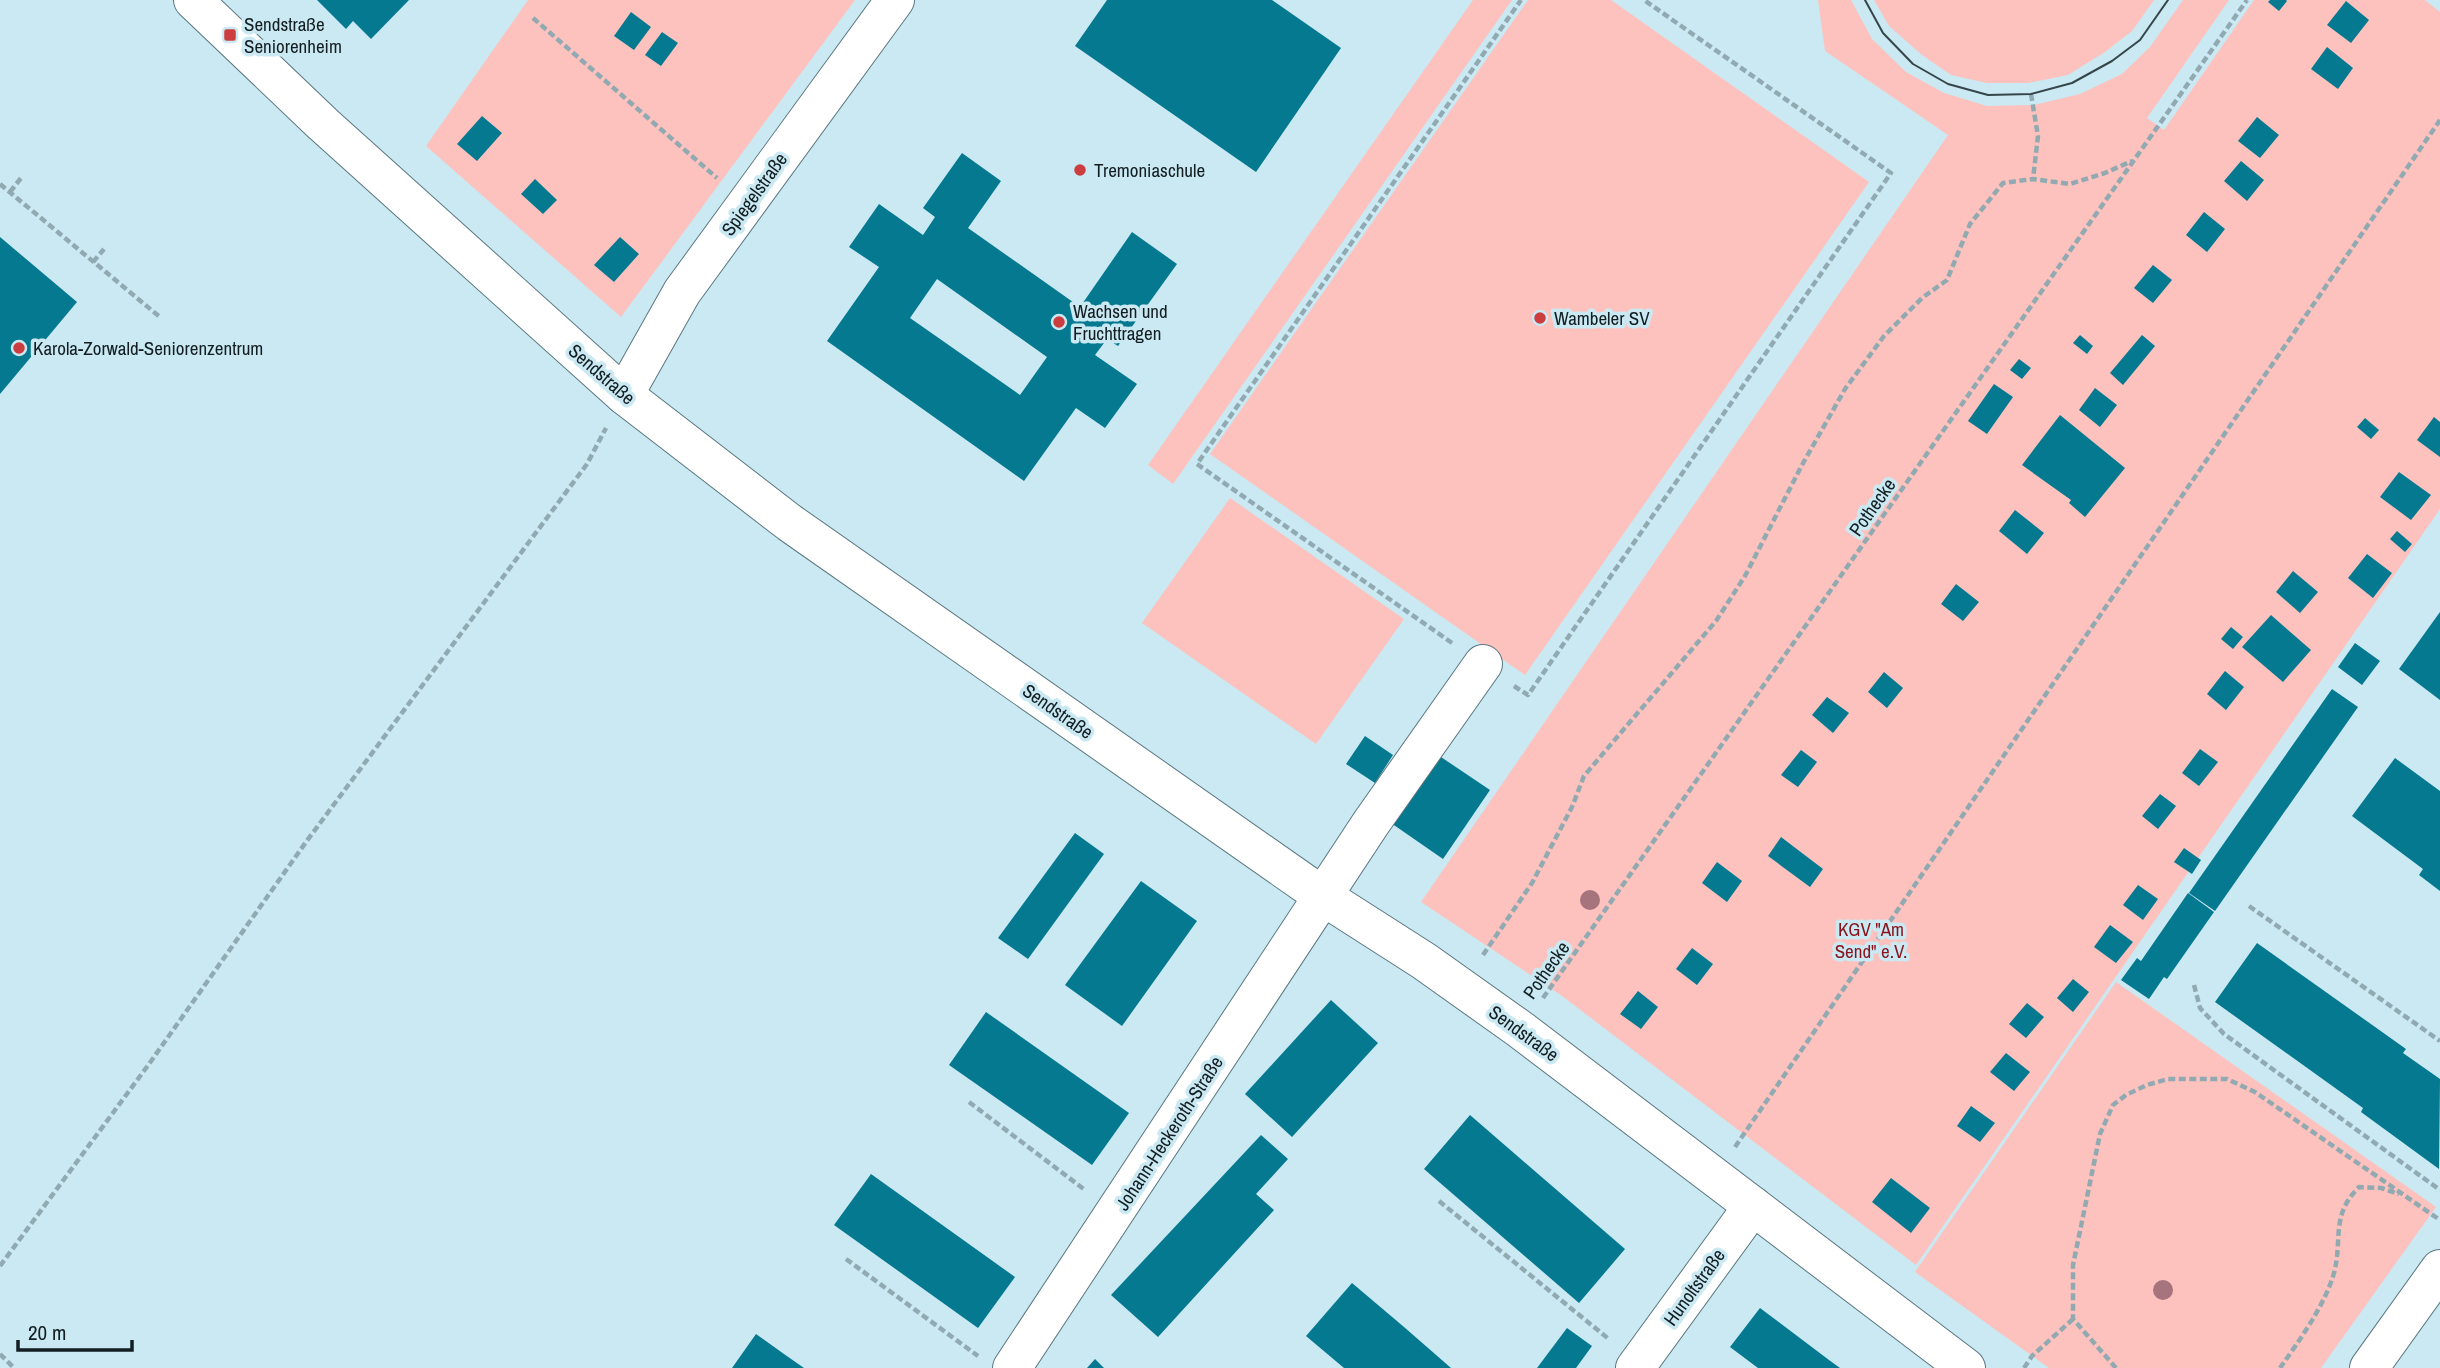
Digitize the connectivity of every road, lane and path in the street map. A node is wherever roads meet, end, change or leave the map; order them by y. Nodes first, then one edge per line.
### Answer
1 (193, 0) edge
2 (895, 0) edge
3 (1521, 0) edge
4 (1644, 0) edge
5 (2247, 0) edge
6 (533, 18) dead end
7 (2031, 94) dead end
8 (2440, 120) edge
9 (2134, 160) junction
10 (21, 178) dead end
11 (2033, 178) junction
12 (0, 184) edge
13 (9, 192) junction
14 (746, 204) junction
15 (104, 248) dead end
16 (93, 262) junction
17 (160, 318) dead end
18 (624, 395) junction
19 (1483, 664) junction
20 (1324, 897) junction
21 (2249, 906) dead end
22 (2194, 985) dead end
23 (1460, 987) junction
24 (1521, 1030) junction
25 (2440, 1041) edge
26 (969, 1102) dead end
27 (1713, 1176) junction
28 (2440, 1191) edge
29 (2407, 1198) junction
30 (1439, 1201) dead end
31 (1753, 1206) junction
32 (1116, 1213) junction
33 (2440, 1220) edge
34 (846, 1259) dead end
35 (0, 1266) edge
36 (2440, 1269) edge
37 (2073, 1319) junction
38 (0, 1354) edge
39 (998, 1364) edge
40 (1637, 1366) edge
41 (14, 1368) edge
42 (1966, 1368) edge
43 (2024, 1368) edge
44 (2116, 1368) edge
45 (2280, 1368) edge
46 (2368, 1368) edge

1 - 18 street, Sendstraße
2 - 14 street, Spiegelstraße
3 - 19 path
4 - 19 path
5 - 9 path, Pothecke
6 - 14 path
7 - 11 path
8 - 27 path
9 - 11 path
9 - 24 path, Pothecke
10 - 13 path
11 - 23 path
12 - 13 path
13 - 16 path
14 - 18 street, Spiegelstraße
15 - 16 path
16 - 17 path
18 - 20 street, Sendstraße
18 - 35 path
19 - 20 street, Johann-Heckeroth-Straße
20 - 23 street, Sendstraße
20 - 32 street, Johann-Heckeroth-Straße
21 - 25 path
22 - 28 path
23 - 24 street, Sendstraße
24 - 27 street, Sendstraße
26 - 32 path
27 - 31 street, Sendstraße
29 - 33 path
29 - 37 path
29 - 45 path
30 - 40 path
31 - 40 street, Hunoltstraße
31 - 42 street, Sendstraße
32 - 39 street, Johann-Heckeroth-Straße
34 - 39 path
36 - 46 street
37 - 43 path
37 - 44 path
38 - 41 path

